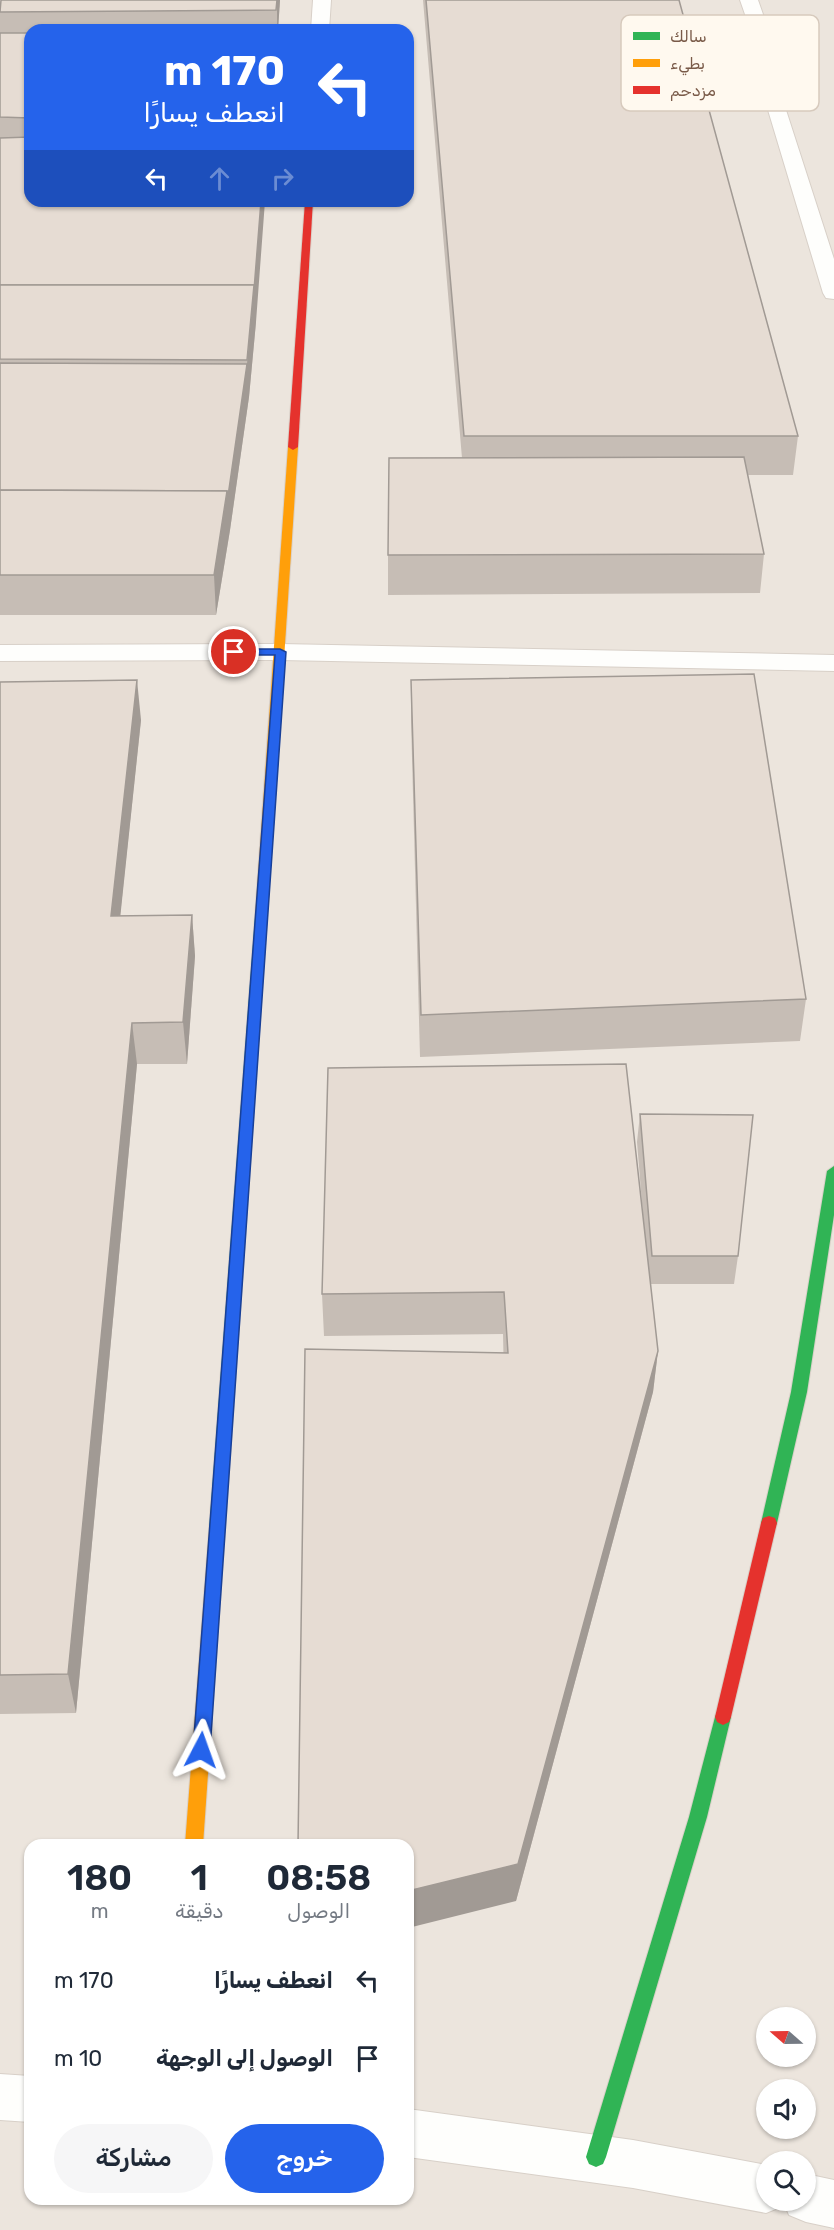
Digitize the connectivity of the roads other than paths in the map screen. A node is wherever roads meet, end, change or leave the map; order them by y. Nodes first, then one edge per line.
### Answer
1 (322, 0) edge
2 (749, 0) edge
3 (754, 15) edge
4 (320, 24) edge
5 (777, 111) edge
6 (309, 207) edge
7 (834, 293) edge
8 (280, 652) junction
9 (0, 653) edge
10 (834, 663) edge
11 (834, 1171) edge
12 (194, 1839) edge
13 (0, 2097) edge
14 (24, 2099) edge
15 (414, 2134) edge
16 (597, 2157) junction
17 (756, 2187) edge
18 (816, 2200) edge
19 (834, 2205) edge

1 - 4 street
2 - 3 street
5 - 7 street
6 - 8 street
8 - 9 street
8 - 10 street
8 - 12 street
11 - 16 street
13 - 14 street
15 - 16 street
16 - 17 street
18 - 19 street

